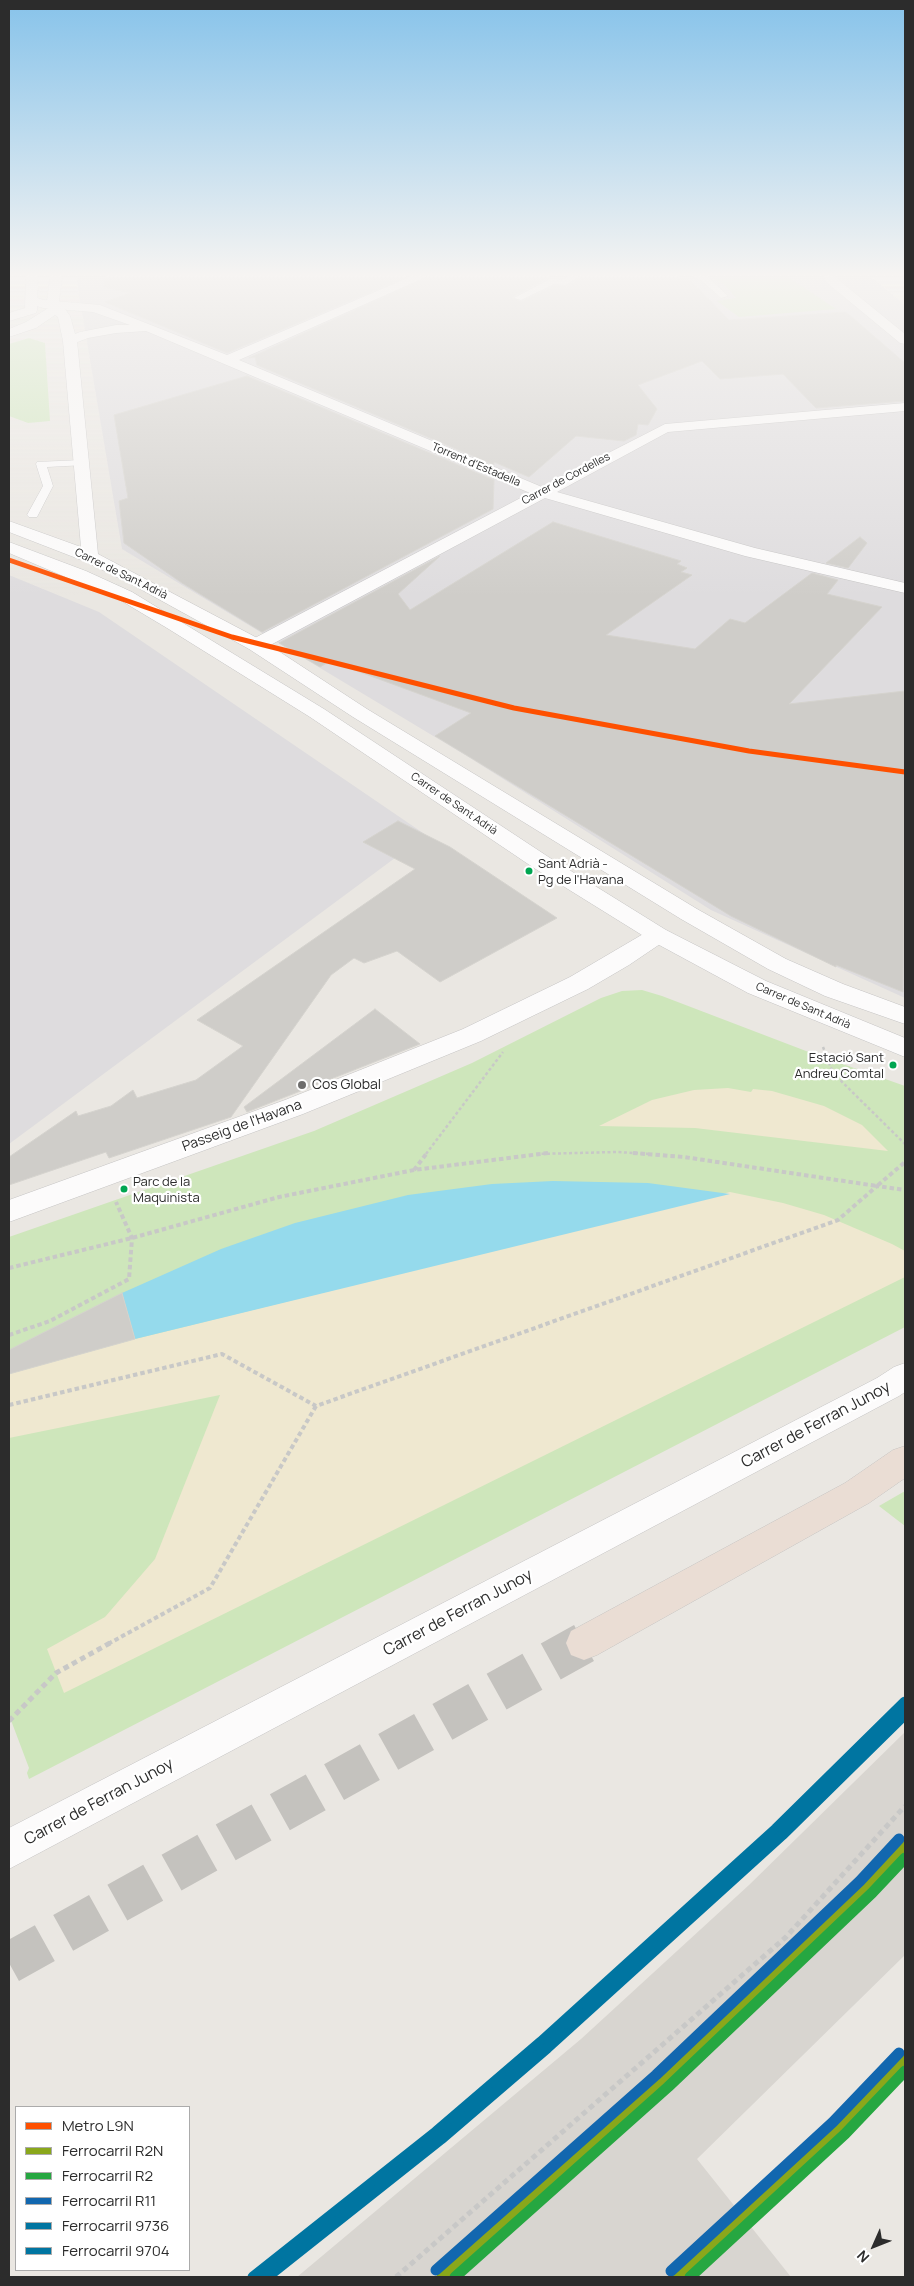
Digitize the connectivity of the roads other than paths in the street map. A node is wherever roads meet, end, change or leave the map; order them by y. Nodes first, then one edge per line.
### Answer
1 (74, 384) edge
2 (284, 384) edge
3 (905, 407) edge
4 (81, 463) junction
5 (541, 492) junction
6 (33, 515) dead end
7 (9, 526) edge
8 (9, 547) edge
9 (90, 558) junction
10 (905, 588) edge
11 (256, 645) junction
12 (689, 914) junction
13 (658, 935) junction
14 (905, 1016) edge
15 (905, 1048) edge
16 (9, 1211) edge
17 (905, 1376) edge
18 (905, 1460) edge
19 (584, 1643) tunnel mouth
20 (9, 1849) edge

1 - 4 street
2 - 5 street, Torrent d'Estadella
3 - 5 street, Carrer de Cordelles
4 - 6 lane
4 - 9 street
5 - 10 street, Torrent d'Estadella
5 - 11 street, Carrer de Cordelles
7 - 9 street, Carrer de Sant Adrià
8 - 13 street, Carrer de Sant Adrià
9 - 11 street, Carrer de Sant Adrià
11 - 12 street, Carrer de Sant Adrià
12 - 13 street, Passeig de l'Havana
12 - 14 street, Carrer de Sant Adrià
13 - 15 street, Carrer de Sant Adrià
13 - 16 street, Passeig de l'Havana
17 - 20 street, Carrer de Ferran Junoy
18 - 19 highway

